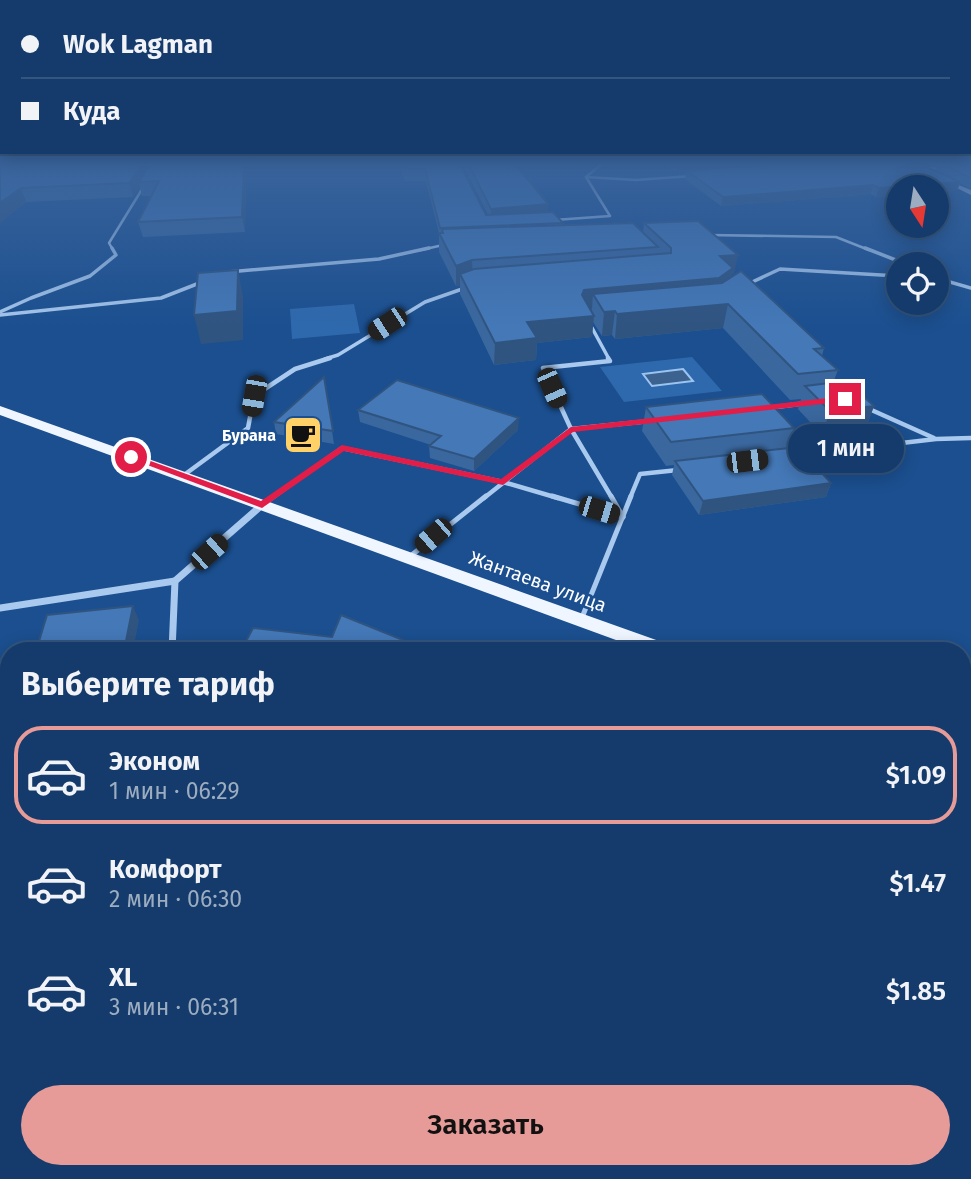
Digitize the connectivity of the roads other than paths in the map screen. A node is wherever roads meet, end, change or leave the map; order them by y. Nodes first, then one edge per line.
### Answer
1 (124, 218) edge
2 (585, 218) edge
3 (547, 221) edge
4 (707, 235) edge
5 (452, 244) edge
6 (886, 256) edge
7 (222, 275) edge
8 (886, 275) edge
9 (210, 279) edge
10 (949, 281) edge
11 (473, 285) edge
12 (744, 286) edge
13 (971, 288) edge
14 (0, 314) edge
15 (590, 325) edge
16 (818, 402) edge
17 (856, 404) edge
18 (765, 408) edge
19 (0, 410) edge
20 (662, 419) edge
21 (571, 429) junction
22 (971, 438) edge
23 (936, 439) junction
24 (788, 457) edge
25 (680, 469) edge
26 (183, 476) junction
27 (503, 482) junction
28 (262, 505) junction
29 (623, 517) junction
30 (408, 558) junction
31 (175, 581) junction
32 (0, 608) edge
33 (581, 620) junction
34 (172, 642) edge
35 (641, 642) edge

1 - 14 lane
2 - 3 lane
4 - 6 lane
5 - 7 lane
8 - 12 lane
9 - 14 lane
10 - 13 lane
11 - 26 lane
15 - 21 lane
16 - 18 lane
17 - 23 lane
19 - 26 main road, Жантаева улица
20 - 21 lane
21 - 27 lane
21 - 29 lane
22 - 23 lane
23 - 24 lane
25 - 29 lane
26 - 28 main road, Жантаева улица
27 - 28 lane
27 - 29 lane
27 - 30 lane
28 - 30 main road, Жантаева улица
28 - 31 street
29 - 33 lane
30 - 33 main road, Жантаева улица
31 - 32 street
31 - 34 street
33 - 35 main road, Жантаева улица

